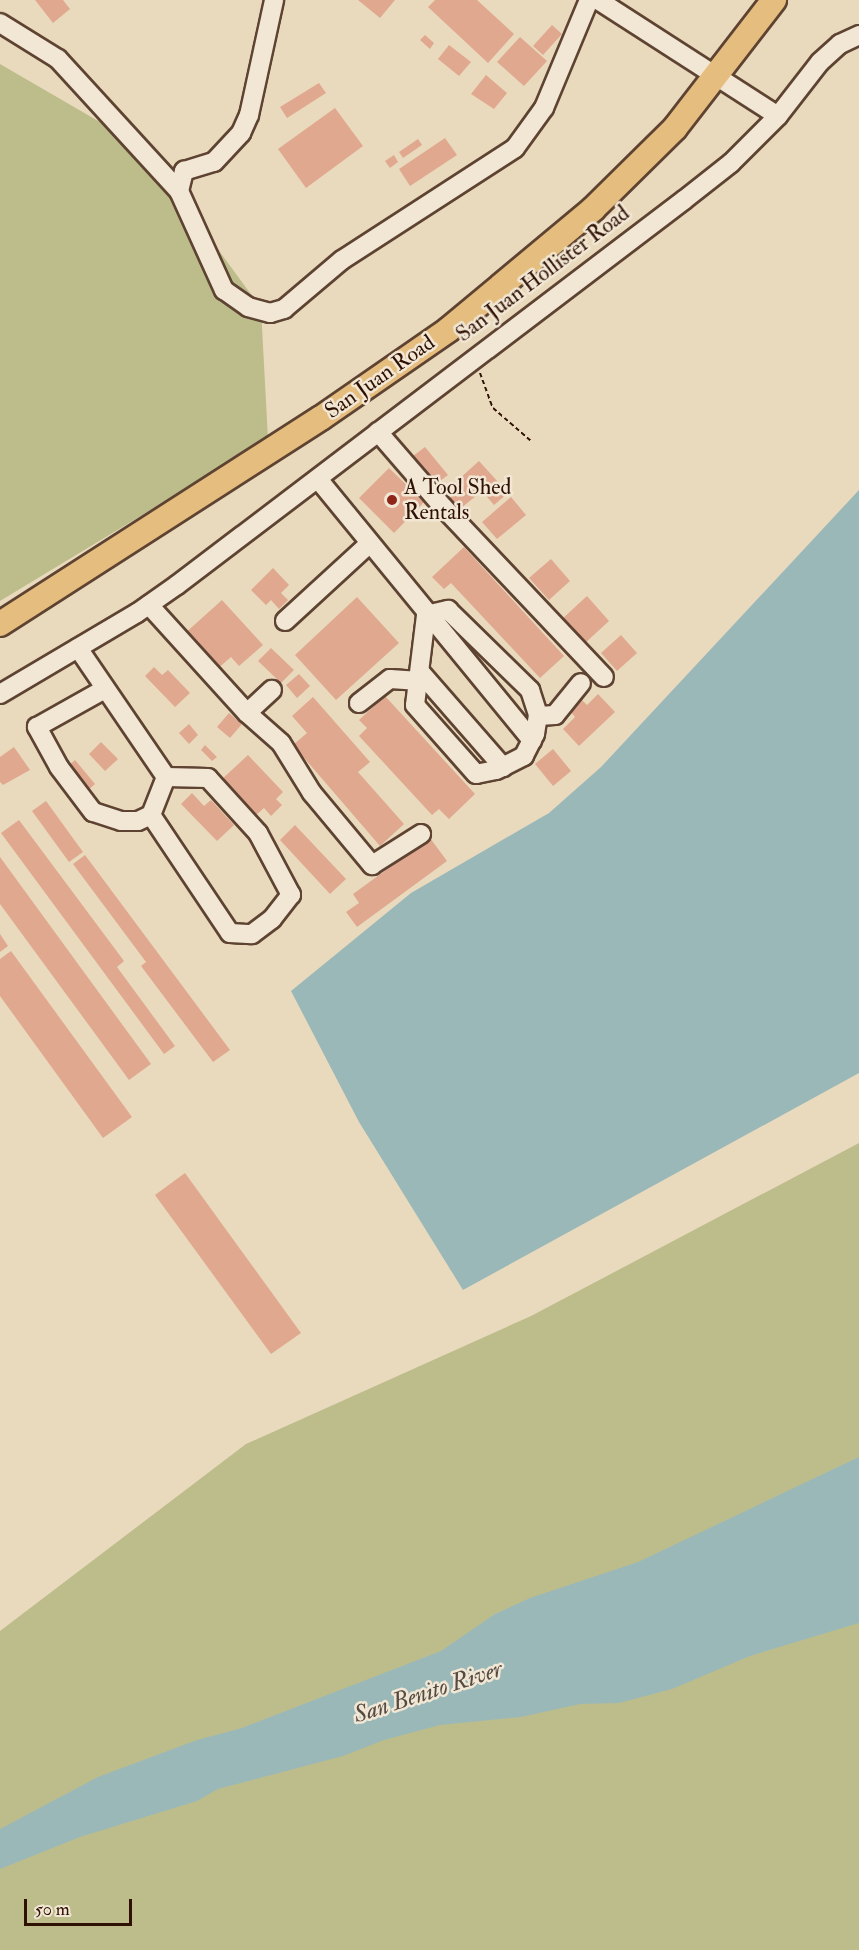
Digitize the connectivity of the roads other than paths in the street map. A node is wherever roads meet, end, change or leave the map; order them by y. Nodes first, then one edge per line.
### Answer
1 (274, 0) edge
2 (589, 0) edge
3 (598, 0) edge
4 (774, 0) edge
5 (0, 24) edge
6 (859, 35) edge
7 (717, 77) junction
8 (777, 117) junction
9 (179, 191) junction
10 (378, 432) junction
11 (318, 479) junction
12 (369, 544) junction
13 (149, 604) junction
14 (426, 615) junction
15 (285, 621) dead end
16 (0, 624) edge
17 (78, 648) junction
18 (420, 677) junction
19 (604, 677) dead end
20 (581, 683) dead end
21 (103, 690) junction
22 (272, 690) dead end
23 (0, 694) edge
24 (359, 703) dead end
25 (247, 713) junction
26 (538, 716) junction
27 (532, 740) junction
28 (503, 767) junction
29 (166, 777) junction
30 (151, 815) junction
31 (421, 834) dead end

1 - 9 street
2 - 9 street
3 - 7 street
4 - 7 main road, San Juan Road
5 - 9 street
6 - 8 street, San Juan Hollister Road
7 - 8 street
7 - 16 main road, San Juan Road
8 - 10 street, San Juan Hollister Road
10 - 11 street, San Juan Hollister Road
10 - 19 street
11 - 12 street
11 - 13 street, San Juan Hollister Road
12 - 14 street
12 - 15 street
13 - 17 street, San Juan Hollister Road
13 - 25 street
14 - 18 street
14 - 26 street
14 - 27 street
17 - 21 street
17 - 23 street, San Juan Hollister Road
18 - 24 street
18 - 28 street
18 - 28 street
20 - 26 street
21 - 29 street
21 - 30 street
22 - 25 street
25 - 31 street
26 - 27 street
27 - 28 street
29 - 30 street
29 - 30 street

